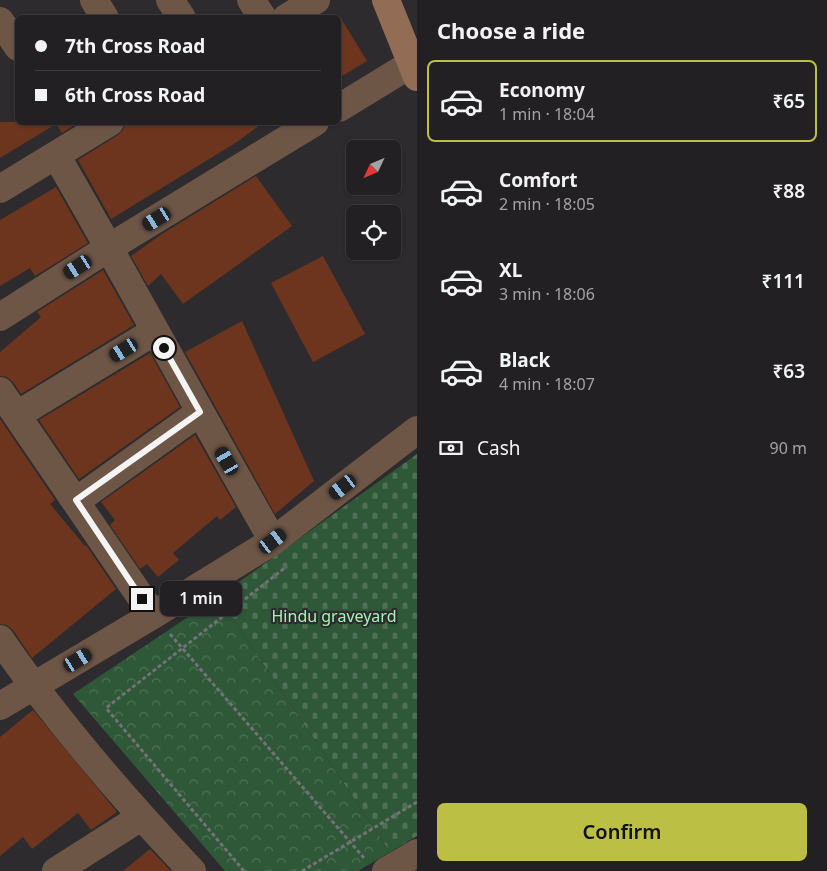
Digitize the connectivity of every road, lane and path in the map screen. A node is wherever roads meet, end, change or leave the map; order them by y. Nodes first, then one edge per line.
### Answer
1 (94, 0) edge
2 (170, 0) edge
3 (251, 0) edge
4 (316, 0) edge
5 (386, 0) edge
6 (103, 15) edge
7 (180, 15) edge
8 (261, 15) edge
9 (291, 15) edge
10 (0, 21) edge
11 (15, 42) edge
12 (414, 70) edge
13 (341, 107) edge
14 (98, 125) edge
15 (310, 125) edge
16 (75, 131) edge
17 (56, 154) junction
18 (4, 180) edge
19 (110, 248) junction
20 (0, 317) edge
21 (155, 332) junction
22 (0, 391) edge
23 (200, 412) junction
24 (17, 415) junction
25 (417, 430) edge
26 (76, 500) junction
27 (273, 541) junction
28 (292, 563) dead end
29 (153, 615) junction
30 (0, 639) edge
31 (182, 648) junction
32 (33, 687) junction
33 (0, 706) edge
34 (417, 802) edge
35 (141, 817) junction
36 (350, 842) junction
37 (394, 865) edge
38 (56, 871) edge
39 (192, 871) edge
40 (244, 871) edge
41 (302, 871) edge

1 - 6 street
2 - 7 street
3 - 8 street
4 - 9 street
5 - 12 street
10 - 11 street
12 - 13 street
14 - 16 street
15 - 19 street
16 - 17 street
17 - 18 street
17 - 19 street
19 - 20 street
19 - 21 street
21 - 23 street
21 - 24 street
22 - 24 street
23 - 26 street
23 - 27 street
24 - 26 street
25 - 27 street
26 - 29 street
27 - 29 street
28 - 31 path
29 - 31 path
29 - 32 street
30 - 32 street
31 - 36 path
31 - 40 path
32 - 33 street
32 - 35 street
34 - 36 path
35 - 38 street
35 - 39 street
36 - 37 path
36 - 41 path

